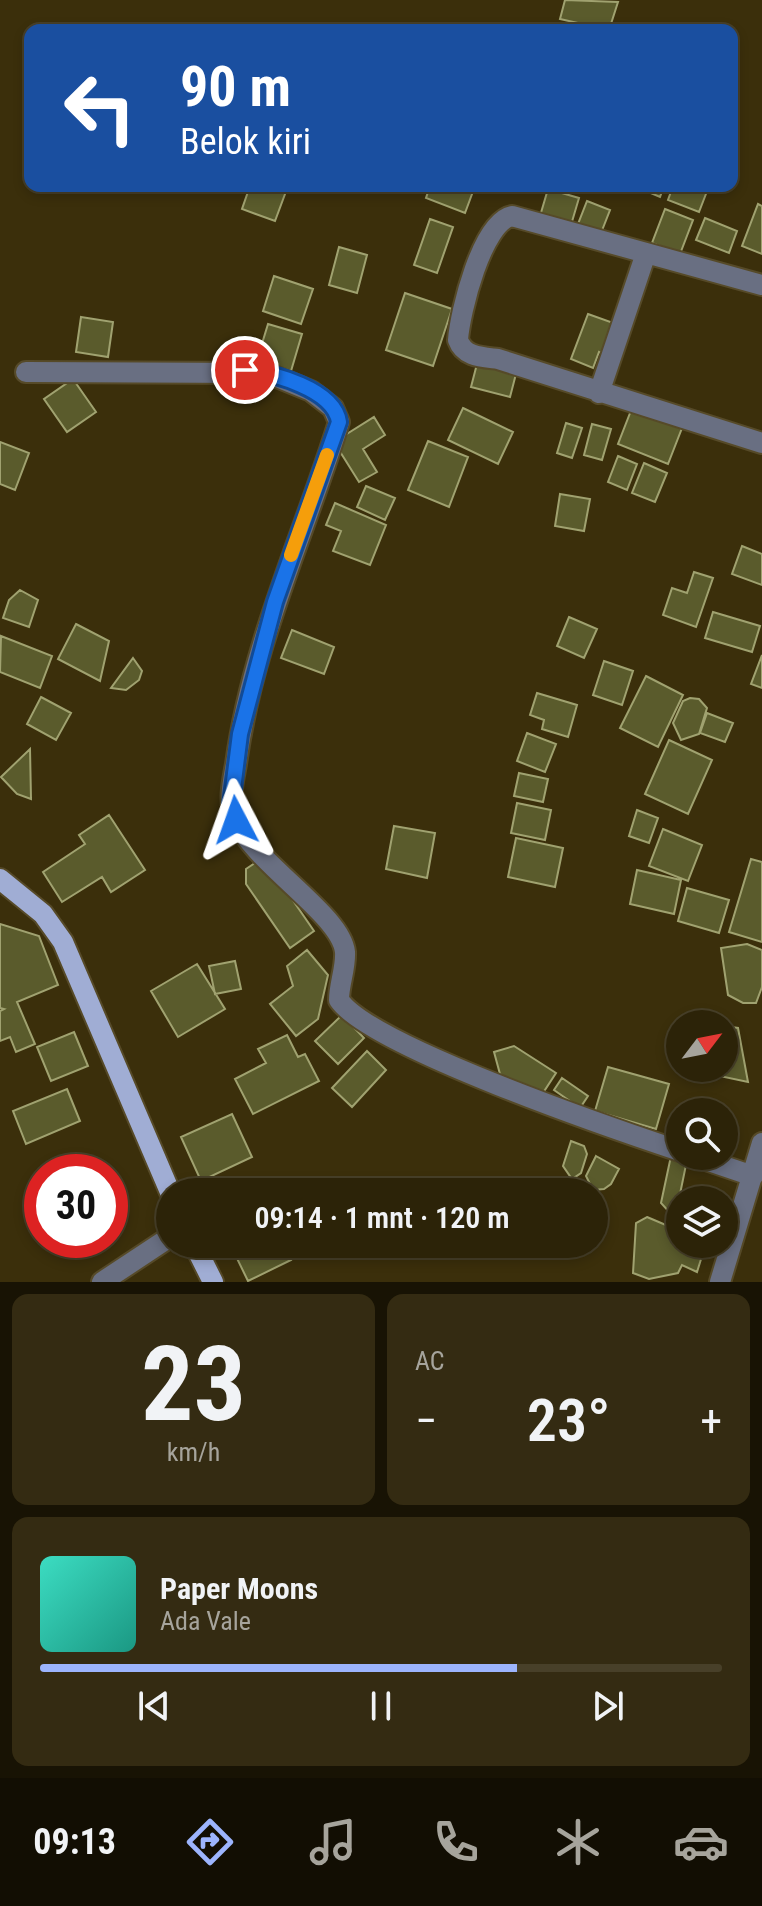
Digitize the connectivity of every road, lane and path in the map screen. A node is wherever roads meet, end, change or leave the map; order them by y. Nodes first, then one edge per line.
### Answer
1 (646, 253) junction
2 (762, 285) edge
3 (26, 372) dead end
4 (599, 393) junction
5 (762, 443) edge
6 (0, 879) edge
7 (762, 1143) edge
8 (666, 1146) edge
9 (735, 1170) edge
10 (753, 1176) junction
11 (164, 1178) edge
12 (156, 1246) edge
13 (201, 1258) edge
14 (102, 1282) edge
15 (213, 1282) edge
16 (720, 1282) edge

1 - 2 street
1 - 4 street
1 - 4 street
3 - 8 street
4 - 5 street
6 - 11 main road
7 - 10 street
9 - 10 street
10 - 16 street
12 - 14 street
13 - 15 main road

